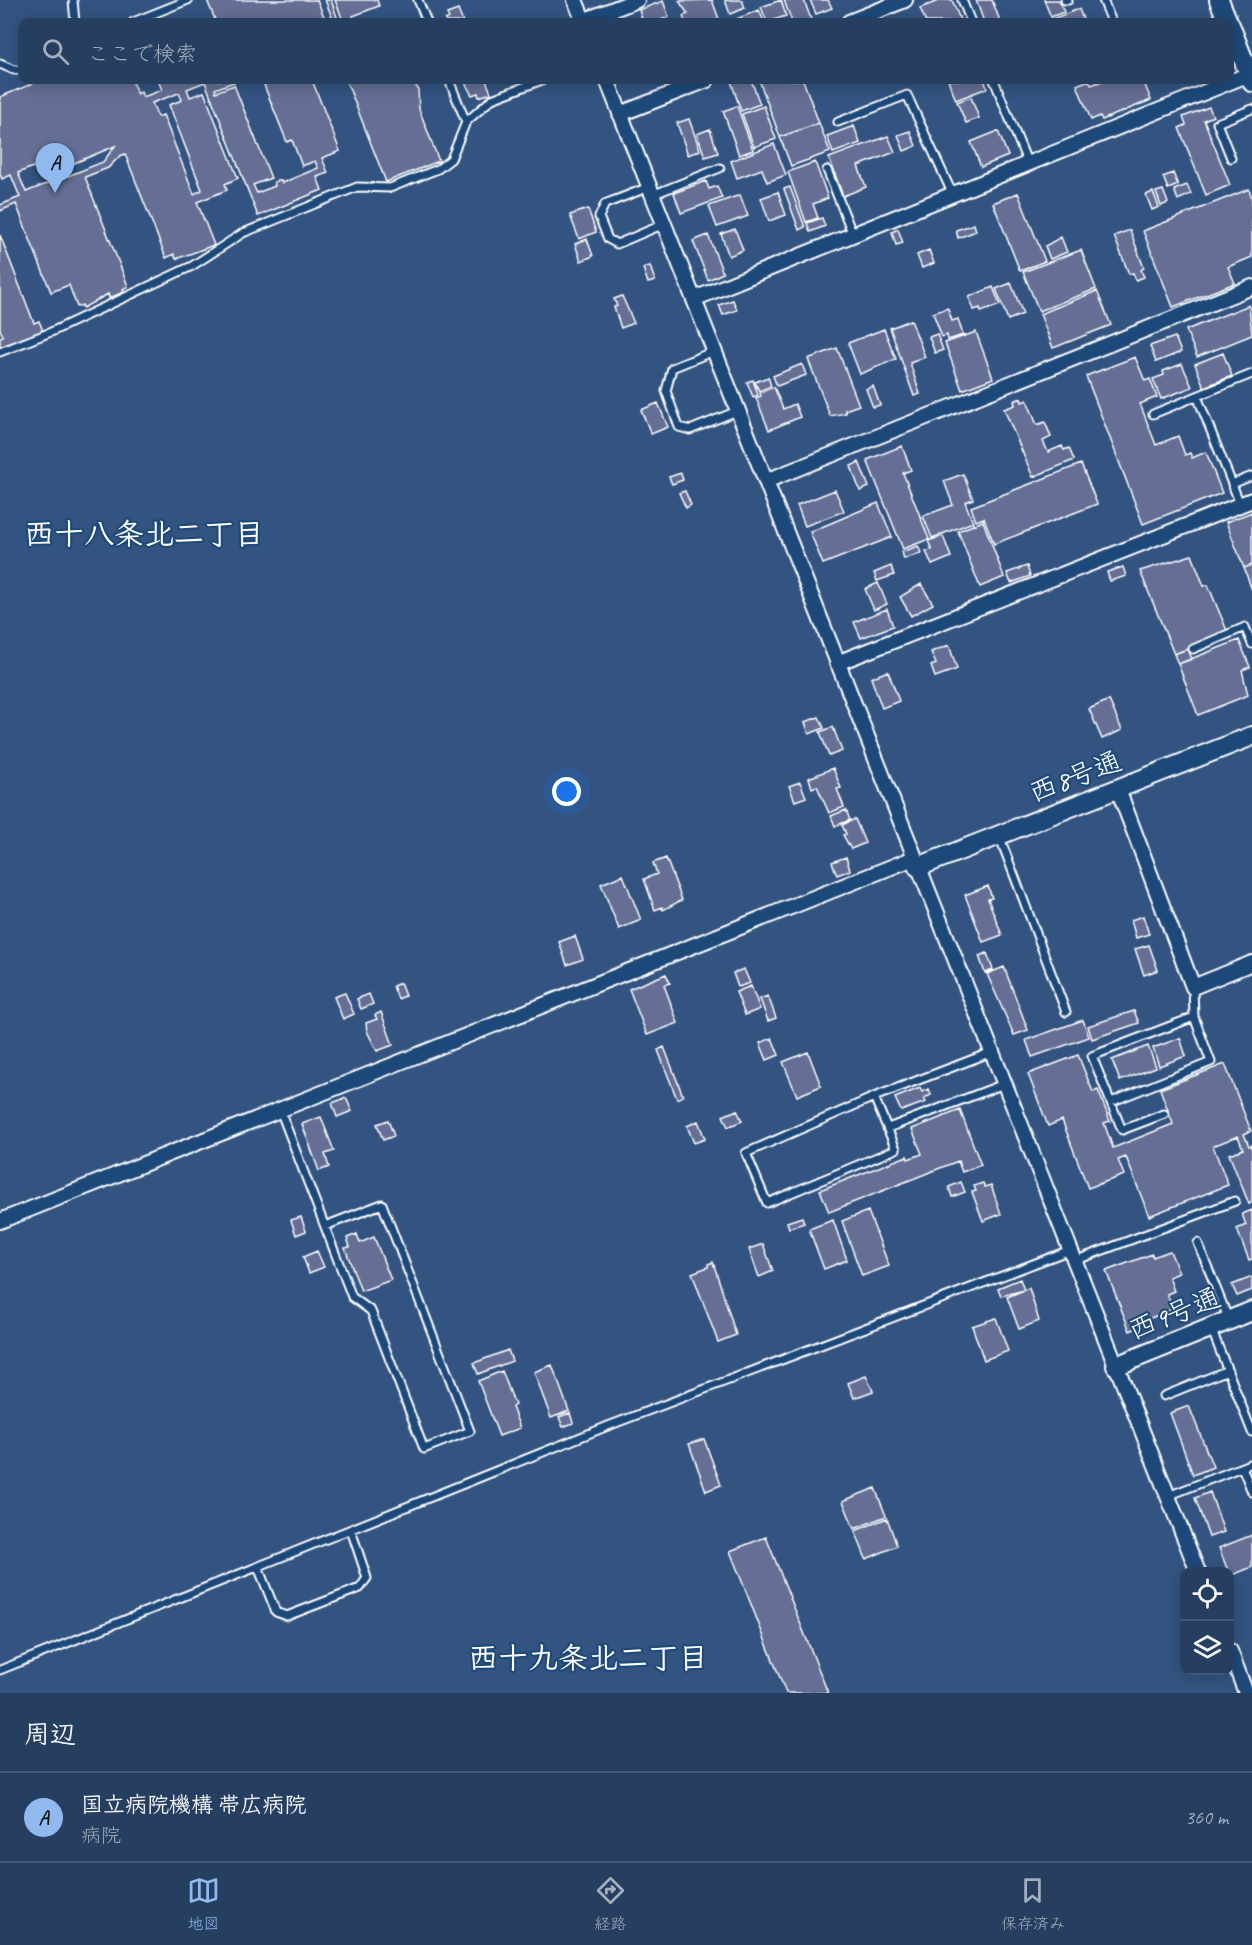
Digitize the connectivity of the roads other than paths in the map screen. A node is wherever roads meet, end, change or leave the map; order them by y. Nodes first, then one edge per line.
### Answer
1 (73, 0) edge
2 (188, 0) edge
3 (418, 0) edge
4 (575, 0) edge
5 (637, 0) edge
6 (962, 0) edge
7 (1103, 0) edge
8 (1220, 0) edge
9 (902, 1) edge
10 (75, 18) edge
11 (143, 18) edge
12 (425, 18) edge
13 (582, 18) edge
14 (593, 18) edge
15 (859, 18) edge
16 (969, 18) edge
17 (1110, 18) edge
18 (1227, 18) edge
19 (1234, 36) edge
20 (0, 64) edge
21 (18, 70) edge
22 (1251, 76) edge
23 (1234, 83) edge
24 (451, 84) edge
25 (531, 84) edge
26 (609, 84) edge
27 (697, 84) edge
28 (996, 84) edge
29 (1231, 84) edge
30 (1252, 109) edge
31 (620, 114) junction
32 (466, 122) junction
33 (838, 122) dead end
34 (1231, 158) dead end
35 (1028, 164) junction
36 (720, 168) dead end
37 (827, 170) dead end
38 (651, 191) junction
39 (953, 195) junction
40 (664, 224) junction
41 (853, 235) junction
42 (1252, 288) edge
43 (693, 299) junction
44 (714, 351) junction
45 (0, 352) edge
46 (1252, 374) edge
47 (1197, 396) junction
48 (737, 411) junction
49 (1153, 414) dead end
50 (1252, 476) edge
51 (765, 482) junction
52 (1232, 484) junction
53 (1246, 502) edge
54 (1252, 644) edge
55 (1193, 649) dead end
56 (837, 663) junction
57 (1252, 736) edge
58 (1118, 789) junction
59 (999, 835) junction
60 (916, 862) junction
61 (1252, 963) edge
62 (1193, 987) junction
63 (1066, 1012) dead end
64 (1194, 1017) junction
65 (992, 1052) junction
66 (1004, 1084) junction
67 (874, 1097) junction
68 (1111, 1102) junction
69 (280, 1110) junction
70 (1164, 1113) dead end
71 (888, 1128) junction
72 (1235, 1201) dead end
73 (0, 1221) edge
74 (325, 1226) junction
75 (1198, 1243) dead end
76 (1072, 1256) junction
77 (1252, 1311) edge
78 (1229, 1320) junction
79 (1211, 1328) junction
80 (1116, 1366) junction
81 (1228, 1370) junction
82 (1164, 1396) dead end
83 (1252, 1432) edge
84 (1252, 1463) edge
85 (1242, 1467) junction
86 (1252, 1492) edge
87 (1168, 1496) junction
88 (351, 1530) junction
89 (258, 1567) junction
90 (1196, 1567) edge
91 (1234, 1659) edge
92 (0, 1670) edge
93 (1247, 1686) edge

1 - 10 lane
2 - 11 lane
3 - 12 lane
4 - 13 street
5 - 14 street
6 - 16 lane
7 - 17 lane
8 - 18 street
9 - 15 street
19 - 22 street
20 - 21 lane
22 - 23 street
24 - 32 lane
25 - 32 lane
26 - 31 street
27 - 31 street
28 - 35 lane
29 - 35 street
30 - 34 lane
31 - 38 street
32 - 45 lane
33 - 39 lane
35 - 39 street
36 - 38 lane
37 - 41 lane
38 - 40 street
38 - 40 lane
39 - 41 street
40 - 43 street
41 - 43 street
42 - 51 street
43 - 44 street
44 - 48 street
44 - 48 lane
46 - 47 lane
47 - 49 lane
47 - 52 lane
48 - 51 street
50 - 52 lane
51 - 56 street
52 - 53 lane
53 - 56 street
54 - 55 lane
56 - 60 street
57 - 58 street, 西8号通
58 - 59 street, 西8号通
58 - 62 street
59 - 60 street, 西8号通
59 - 63 lane
60 - 65 street
60 - 69 street
61 - 62 street
62 - 64 lane
64 - 68 lane
64 - 68 lane
65 - 66 street
65 - 67 lane
66 - 71 lane
66 - 76 street
67 - 71 lane
67 - 71 lane
68 - 70 lane
69 - 73 street
69 - 74 lane
72 - 76 lane
74 - 74 lane
75 - 78 lane
76 - 80 street
76 - 88 lane
77 - 78 street, 西9号通
78 - 79 street, 西9号通
79 - 80 street, 西9号通
79 - 81 lane
80 - 87 street
81 - 82 lane
81 - 83 lane
84 - 85 lane
85 - 86 lane
85 - 87 lane
87 - 90 street
88 - 89 lane
88 - 89 lane
89 - 92 lane
91 - 93 street

